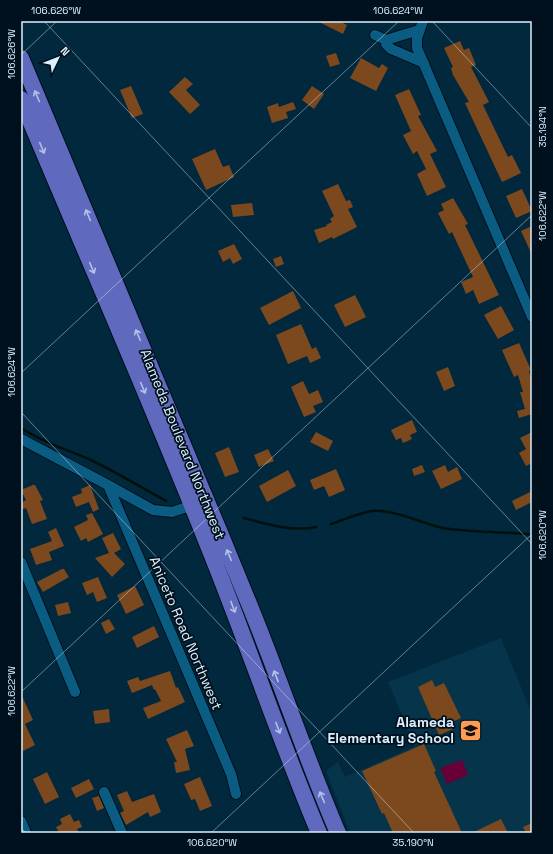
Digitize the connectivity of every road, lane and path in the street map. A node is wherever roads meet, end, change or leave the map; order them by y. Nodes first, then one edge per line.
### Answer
1 (421, 26) edge
2 (375, 35) dead end
3 (386, 40) junction
4 (21, 58) edge
5 (424, 63) junction
6 (21, 99) edge
7 (532, 317) edge
8 (21, 440) edge
9 (108, 485) junction
10 (199, 503) junction
11 (21, 562) edge
12 (75, 692) dead end
13 (104, 792) dead end
14 (236, 794) dead end
15 (21, 821) edge
16 (26, 833) edge
17 (122, 833) edge
18 (319, 833) edge
19 (338, 833) edge

1 - 3 street
1 - 5 street
2 - 3 street
3 - 5 street
10 -> 4 main road, Alameda Boulevard Northwest
5 - 7 street
6 -> 10 main road, Alameda Boulevard Northwest
8 - 9 street
9 - 10 street
9 - 14 street, Aniceto Road Northwest
10 -> 18 main road, Alameda Boulevard Northwest
19 -> 10 main road, Alameda Boulevard Northwest
11 - 12 street
13 - 17 street
15 - 16 street

